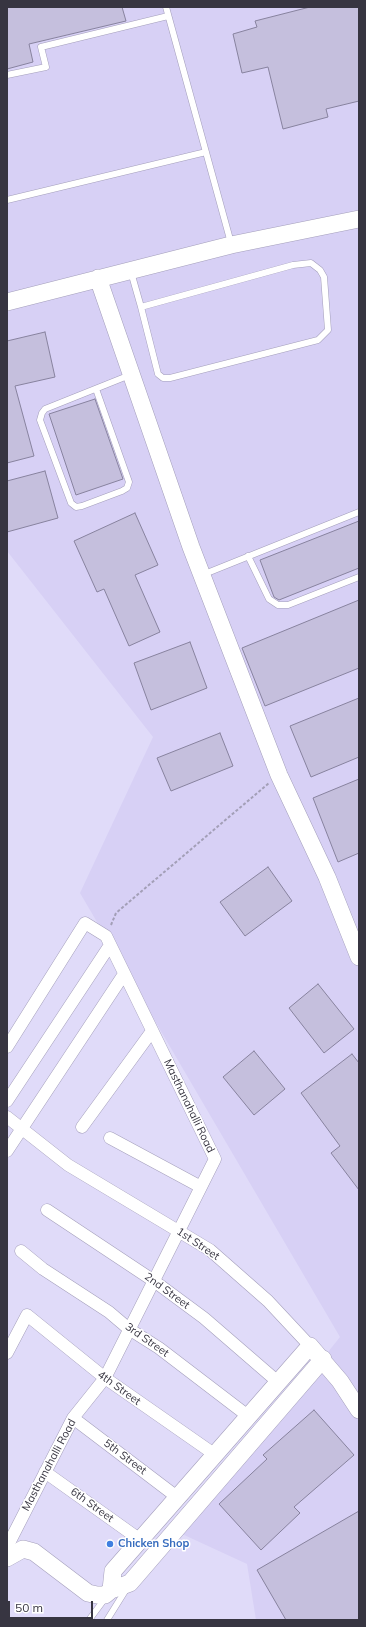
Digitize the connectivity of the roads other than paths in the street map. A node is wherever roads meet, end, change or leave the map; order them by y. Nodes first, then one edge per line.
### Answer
1 (166, 7) edge
2 (168, 16) junction
3 (7, 76) edge
4 (206, 152) junction
5 (7, 200) edge
6 (359, 219) edge
7 (231, 245) junction
8 (131, 270) junction
9 (98, 278) junction
10 (7, 302) edge
11 (140, 307) junction
12 (132, 375) junction
13 (96, 389) junction
14 (359, 512) edge
15 (248, 556) junction
16 (202, 575) junction
17 (359, 577) edge
18 (108, 940) junction
19 (359, 956) edge
20 (124, 974) junction
21 (152, 1031) junction
22 (7, 1047) edge
23 (7, 1101) edge
24 (7, 1117) edge
25 (82, 1127) dead end
26 (23, 1128) junction
27 (110, 1138) dead end
28 (7, 1151) edge
29 (201, 1187) junction
30 (47, 1210) dead end
31 (179, 1231) junction
32 (21, 1251) dead end
33 (154, 1281) junction
34 (129, 1329) junction
35 (310, 1346) junction
36 (7, 1353) edge
37 (323, 1359) junction
38 (105, 1378) junction
39 (278, 1382) junction
40 (359, 1410) edge
41 (248, 1416) junction
42 (73, 1418) junction
43 (214, 1454) junction
44 (45, 1472) junction
45 (177, 1496) junction
46 (139, 1539) junction
47 (7, 1547) edge
48 (7, 1558) edge
49 (130, 1584) junction
50 (111, 1590) junction
51 (89, 1620) edge
52 (107, 1620) edge

1 - 2 lane
2 - 3 lane
2 - 4 lane
4 - 5 lane
4 - 7 lane
6 - 7 street
7 - 8 street
8 - 9 street
8 - 11 lane
9 - 10 street
9 - 12 street
11 - 11 lane
12 - 13 lane
12 - 16 street
13 - 13 lane
14 - 15 lane
15 - 16 lane
15 - 17 lane
16 - 19 street
18 - 20 street, Masthanahalli Road
18 - 22 street
18 - 23 street
20 - 21 street, Masthanahalli Road
20 - 26 street
21 - 25 street
21 - 29 street, Masthanahalli Road
24 - 26 street, 1st Street
26 - 28 street
26 - 31 street, 1st Street
27 - 29 street
29 - 31 street, Masthanahalli Road
30 - 33 street, 2nd Street
31 - 33 street, Masthanahalli Road
31 - 35 street, 1st Street
32 - 34 street, 3rd Street
33 - 34 street, Masthanahalli Road
33 - 39 street, 2nd Street
34 - 38 street, Masthanahalli Road
34 - 41 street, 3rd Street
35 - 37 street
35 - 39 street
36 - 38 street, 4th Street
37 - 40 street
37 - 49 street
38 - 42 street, Masthanahalli Road
38 - 43 street, 4th Street
39 - 41 street
41 - 43 street
42 - 44 street, Masthanahalli Road
42 - 45 street, 5th Street
43 - 45 street
44 - 46 street, 6th Street
44 - 47 street, Masthanahalli Road
45 - 46 street
46 - 50 street
48 - 50 street
49 - 50 street
49 - 52 lane
50 - 51 lane

